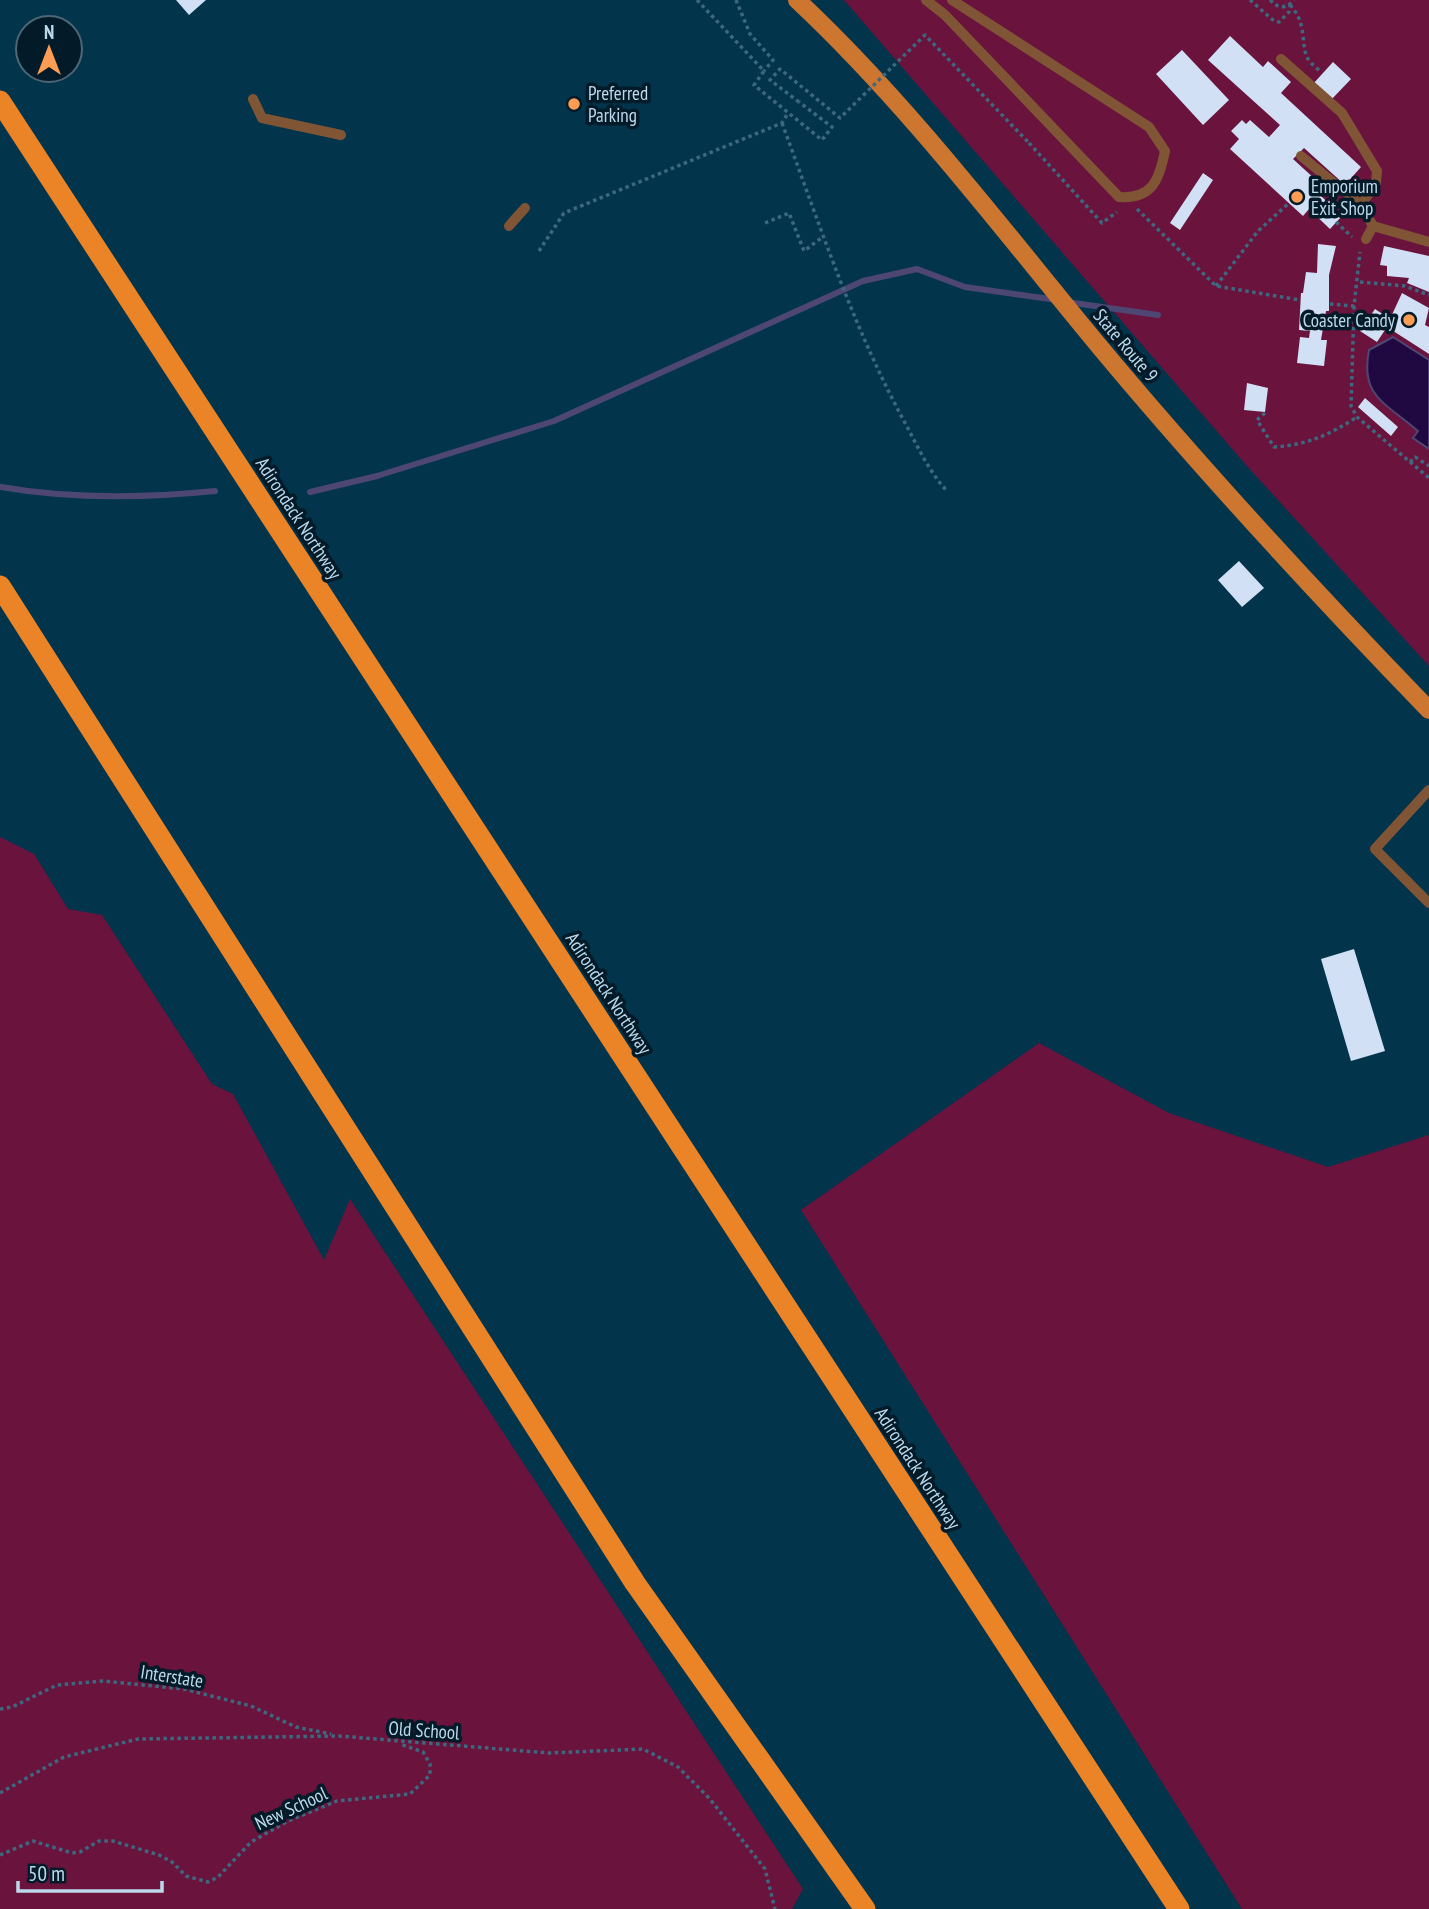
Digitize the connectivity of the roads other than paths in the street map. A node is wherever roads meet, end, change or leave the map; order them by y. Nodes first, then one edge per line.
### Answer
1 (926, 0) edge
2 (952, 0) edge
3 (808, 3) edge
4 (1281, 59) dead end
5 (253, 99) dead end
6 (0, 101) edge
7 (341, 135) dead end
8 (1301, 156) dead end
9 (1361, 205) junction
10 (525, 208) dead end
11 (509, 226) dead end
12 (1373, 226) junction
13 (1366, 239) dead end
14 (1429, 242) edge
15 (0, 586) edge
16 (1429, 710) edge
17 (1429, 790) edge
18 (1425, 803) edge
19 (1429, 902) edge
20 (865, 1909) edge
21 (1179, 1909) edge

1 - 2 lane
3 - 16 main road, State Route 9
4 - 9 lane
5 - 7 lane
6 - 21 highway, Adirondack Northway
8 - 9 lane
9 - 12 lane
10 - 11 lane
12 - 13 lane
12 - 14 lane
15 - 20 highway
17 - 18 lane
18 - 19 lane

